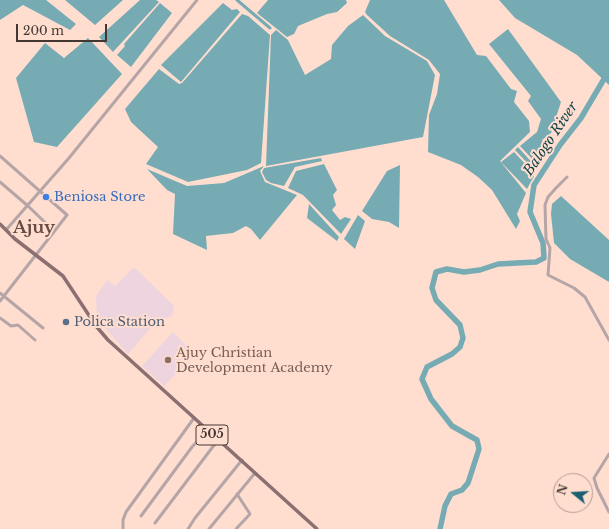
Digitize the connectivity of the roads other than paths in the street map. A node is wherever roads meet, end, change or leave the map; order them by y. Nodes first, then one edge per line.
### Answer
1 (197, 0) edge
2 (0, 156) edge
3 (567, 178) dead end
4 (0, 182) edge
5 (40, 192) junction
6 (28, 206) junction
7 (0, 224) edge
8 (6, 230) junction
9 (54, 232) junction
10 (36, 255) junction
11 (0, 293) edge
12 (3, 297) junction
13 (0, 301) edge
14 (0, 318) edge
15 (43, 328) dead end
16 (35, 340) dead end
17 (609, 340) edge
18 (194, 418) junction
19 (207, 431) junction
20 (218, 440) junction
21 (609, 454) edge
22 (242, 460) junction
23 (255, 473) junction
24 (237, 494) junction
25 (609, 512) edge
26 (141, 516) dead end
27 (155, 523) dead end
28 (123, 529) edge
29 (188, 529) edge
30 (210, 529) edge
31 (236, 529) edge
32 (317, 529) edge

1 - 5 street
2 - 5 street
3 - 17 street
4 - 6 street
5 - 6 street
5 - 9 street
6 - 8 street
6 - 9 street
7 - 8 main road, 505
8 - 10 main road, 505
9 - 10 street
10 - 12 street
10 - 18 main road, 505
11 - 12 street
12 - 13 street
12 - 15 street
14 - 16 street
18 - 19 main road, 505
18 - 28 street
19 - 20 main road, 505
19 - 26 street
20 - 22 main road, 505
20 - 27 street
21 - 25 street
22 - 23 main road, 505
22 - 29 street
23 - 24 street
23 - 32 main road, 505
24 - 30 street
24 - 31 street

